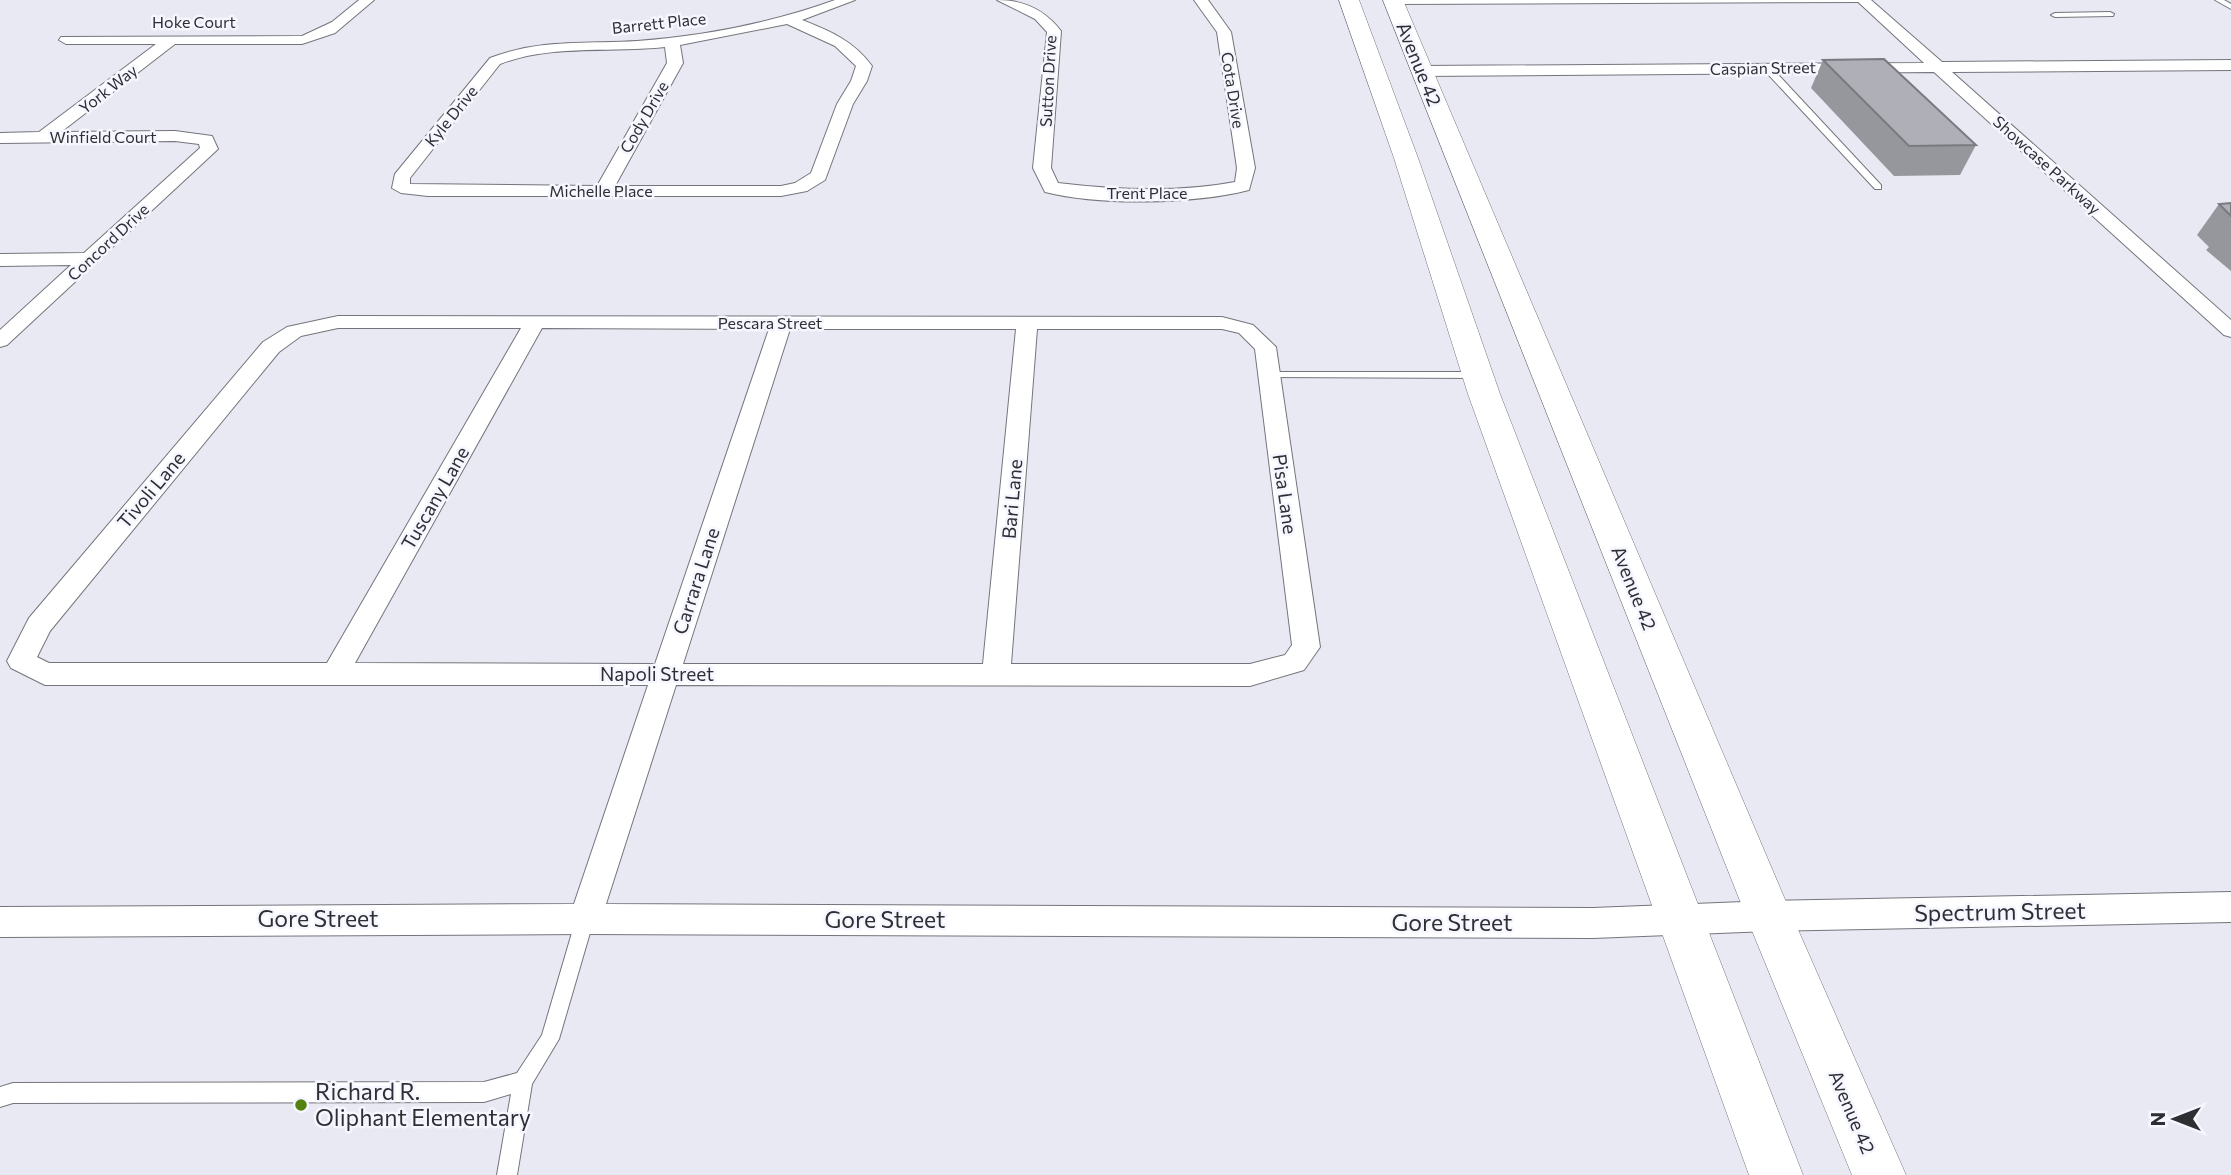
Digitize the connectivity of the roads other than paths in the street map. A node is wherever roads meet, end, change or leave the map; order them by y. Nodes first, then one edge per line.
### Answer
1 (367, 0) edge
2 (848, 0) edge
3 (1004, 0) edge
4 (1201, 0) edge
5 (1349, 0) edge
6 (1817, 0) edge
7 (1862, 0) edge
8 (2219, 0) edge
9 (1394, 1) edge
10 (1445, 1) edge
11 (2231, 7) edge
12 (2055, 15) dead end
13 (2110, 15) dead end
14 (787, 19) junction
15 (66, 40) dead end
16 (171, 40) junction
17 (672, 41) junction
18 (512, 53) joint
19 (2231, 65) edge
20 (1938, 67) junction
21 (1767, 68) junction
22 (1421, 71) junction
23 (44, 137) junction
24 (0, 138) edge
25 (206, 140) joint
26 (1243, 186) joint
27 (1878, 187) dead end
28 (401, 188) joint
29 (1051, 188) joint
30 (603, 191) junction
31 (89, 259) junction
32 (0, 260) edge
33 (535, 322) junction
34 (781, 323) junction
35 (1027, 323) junction
36 (1246, 329) joint
37 (294, 331) joint
38 (2231, 331) edge
39 (0, 341) edge
40 (1269, 374) junction
41 (1478, 375) junction
42 (21, 661) joint
43 (1294, 663) joint
44 (335, 674) junction
45 (665, 674) junction
46 (996, 675) junction
47 (2231, 908) edge
48 (1769, 916) junction
49 (585, 919) junction
50 (1681, 922) junction
51 (2, 925) edge
52 (523, 1081) junction
53 (0, 1097) edge
54 (507, 1175) edge
55 (1776, 1175) edge
56 (1879, 1175) edge

1 - 16 street, Hoke Court
2 - 14 street, Barrett Place
3 - 29 street, Sutton Drive
4 - 26 street, Cota Drive
5 - 41 main road
6 - 7 lane
6 - 10 lane
7 - 20 street, Showcase Parkway
8 - 11 lane
9 - 10 lane
9 - 22 main road, Avenue 42
12 - 13 lane
14 - 17 street, Barrett Place
14 - 30 street, Michelle Place
15 - 16 street, Hoke Court
16 - 23 street, York Way
17 - 18 street, Barrett Place
17 - 30 street, Cody Drive
18 - 28 street, Kyle Drive
19 - 20 street, Caspian Street
20 - 21 street, Caspian Street
20 - 38 street, Showcase Parkway
21 - 22 street, Caspian Street
21 - 27 lane
22 - 48 main road, Avenue 42
23 - 24 street, Winfield Court
23 - 25 street, Winfield Court
25 - 31 street, Concord Drive
26 - 29 street, Trent Place
28 - 30 street, Michelle Place
31 - 32 street
31 - 39 street, Concord Drive
33 - 34 street, Pescara Street
33 - 37 street, Pescara Street
33 - 44 street, Tuscany Lane
34 - 35 street, Pescara Street
34 - 45 street, Carrara Lane
35 - 36 street, Pescara Street
35 - 46 street, Bari Lane
36 - 40 street, Pisa Lane
37 - 42 street, Tivoli Lane
40 - 41 lane
40 - 43 street, Pisa Lane
41 - 50 main road
42 - 44 street, Napoli Street
43 - 46 street, Napoli Street
44 - 45 street, Napoli Street
45 - 46 street, Napoli Street
45 - 49 street, Carrara Lane
47 - 48 street, Spectrum Street
48 - 50 street, Gore Street
48 - 56 main road, Avenue 42
49 - 50 street, Gore Street
49 - 51 street, Gore Street
49 - 52 lane
50 - 55 main road
52 - 53 lane
52 - 54 lane

